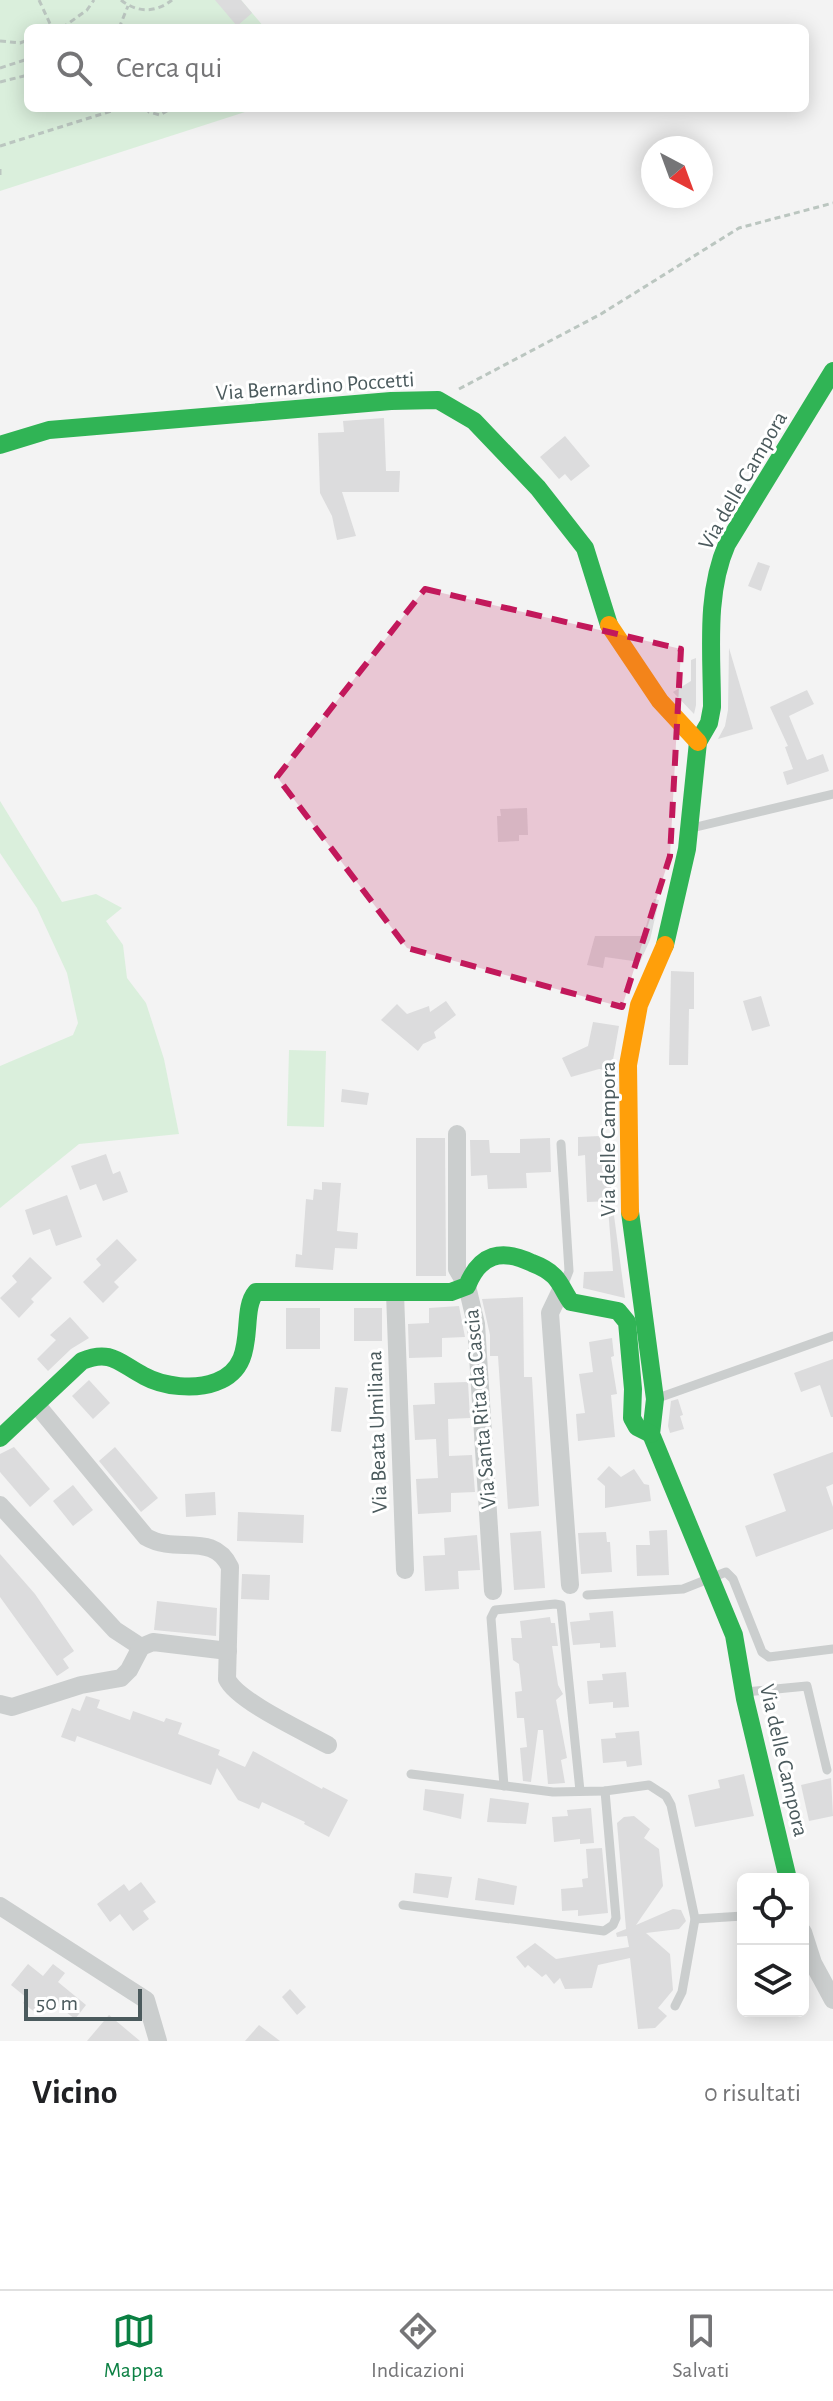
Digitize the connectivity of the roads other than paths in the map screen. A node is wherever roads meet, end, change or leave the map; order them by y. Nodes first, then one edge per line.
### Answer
1 (833, 371) edge
2 (0, 445) edge
3 (698, 742) junction
4 (833, 794) edge
5 (689, 829) junction
6 (457, 1134) dead end
7 (561, 1144) dead end
8 (467, 1286) junction
9 (561, 1290) junction
10 (395, 1293) junction
11 (833, 1336) edge
12 (655, 1399) junction
13 (36, 1404) junction
14 (651, 1434) junction
15 (0, 1438) edge
16 (0, 1505) edge
17 (405, 1570) dead end
18 (709, 1579) junction
19 (570, 1585) dead end
20 (493, 1591) dead end
21 (587, 1595) dead end
22 (141, 1647) junction
23 (833, 1649) edge
24 (228, 1651) junction
25 (744, 1692) junction
26 (0, 1694) edge
27 (31, 1700) junction
28 (0, 1704) edge
29 (328, 1745) dead end
30 (827, 1770) dead end
31 (411, 1774) dead end
32 (504, 1786) junction
33 (580, 1791) junction
34 (605, 1791) junction
35 (787, 1873) edge
36 (403, 1905) dead end
37 (0, 1906) edge
38 (737, 1916) edge
39 (695, 1919) junction
40 (807, 1945) edge
41 (833, 2000) edge
42 (675, 2006) dead end
43 (158, 2041) edge

1 - 3 street, Via delle Campora
2 - 3 street, Via Bernardino Poccetti
3 - 5 street, Via delle Campora
4 - 5 lane
5 - 12 street, Via delle Campora
6 - 8 street, Via Santa Rita da Cascia
7 - 9 lane
8 - 9 street
8 - 10 street
8 - 20 street, Via Santa Rita da Cascia
9 - 14 street
9 - 19 street
10 - 13 street
10 - 17 street, Via Beata Umiliana
11 - 12 lane
12 - 14 street, Via delle Campora
13 - 15 street
13 - 24 street
14 - 18 street, Via delle Campora
16 - 22 street
18 - 21 lane
18 - 23 lane
18 - 25 street, Via delle Campora
22 - 24 street
22 - 27 street
24 - 29 street
25 - 30 lane
25 - 35 street, Via delle Campora
26 - 27 street
27 - 28 street
31 - 32 lane
32 - 33 lane
32 - 33 lane
33 - 34 lane
34 - 36 lane
34 - 39 lane
37 - 43 street
38 - 39 lane
39 - 42 lane
40 - 41 street

